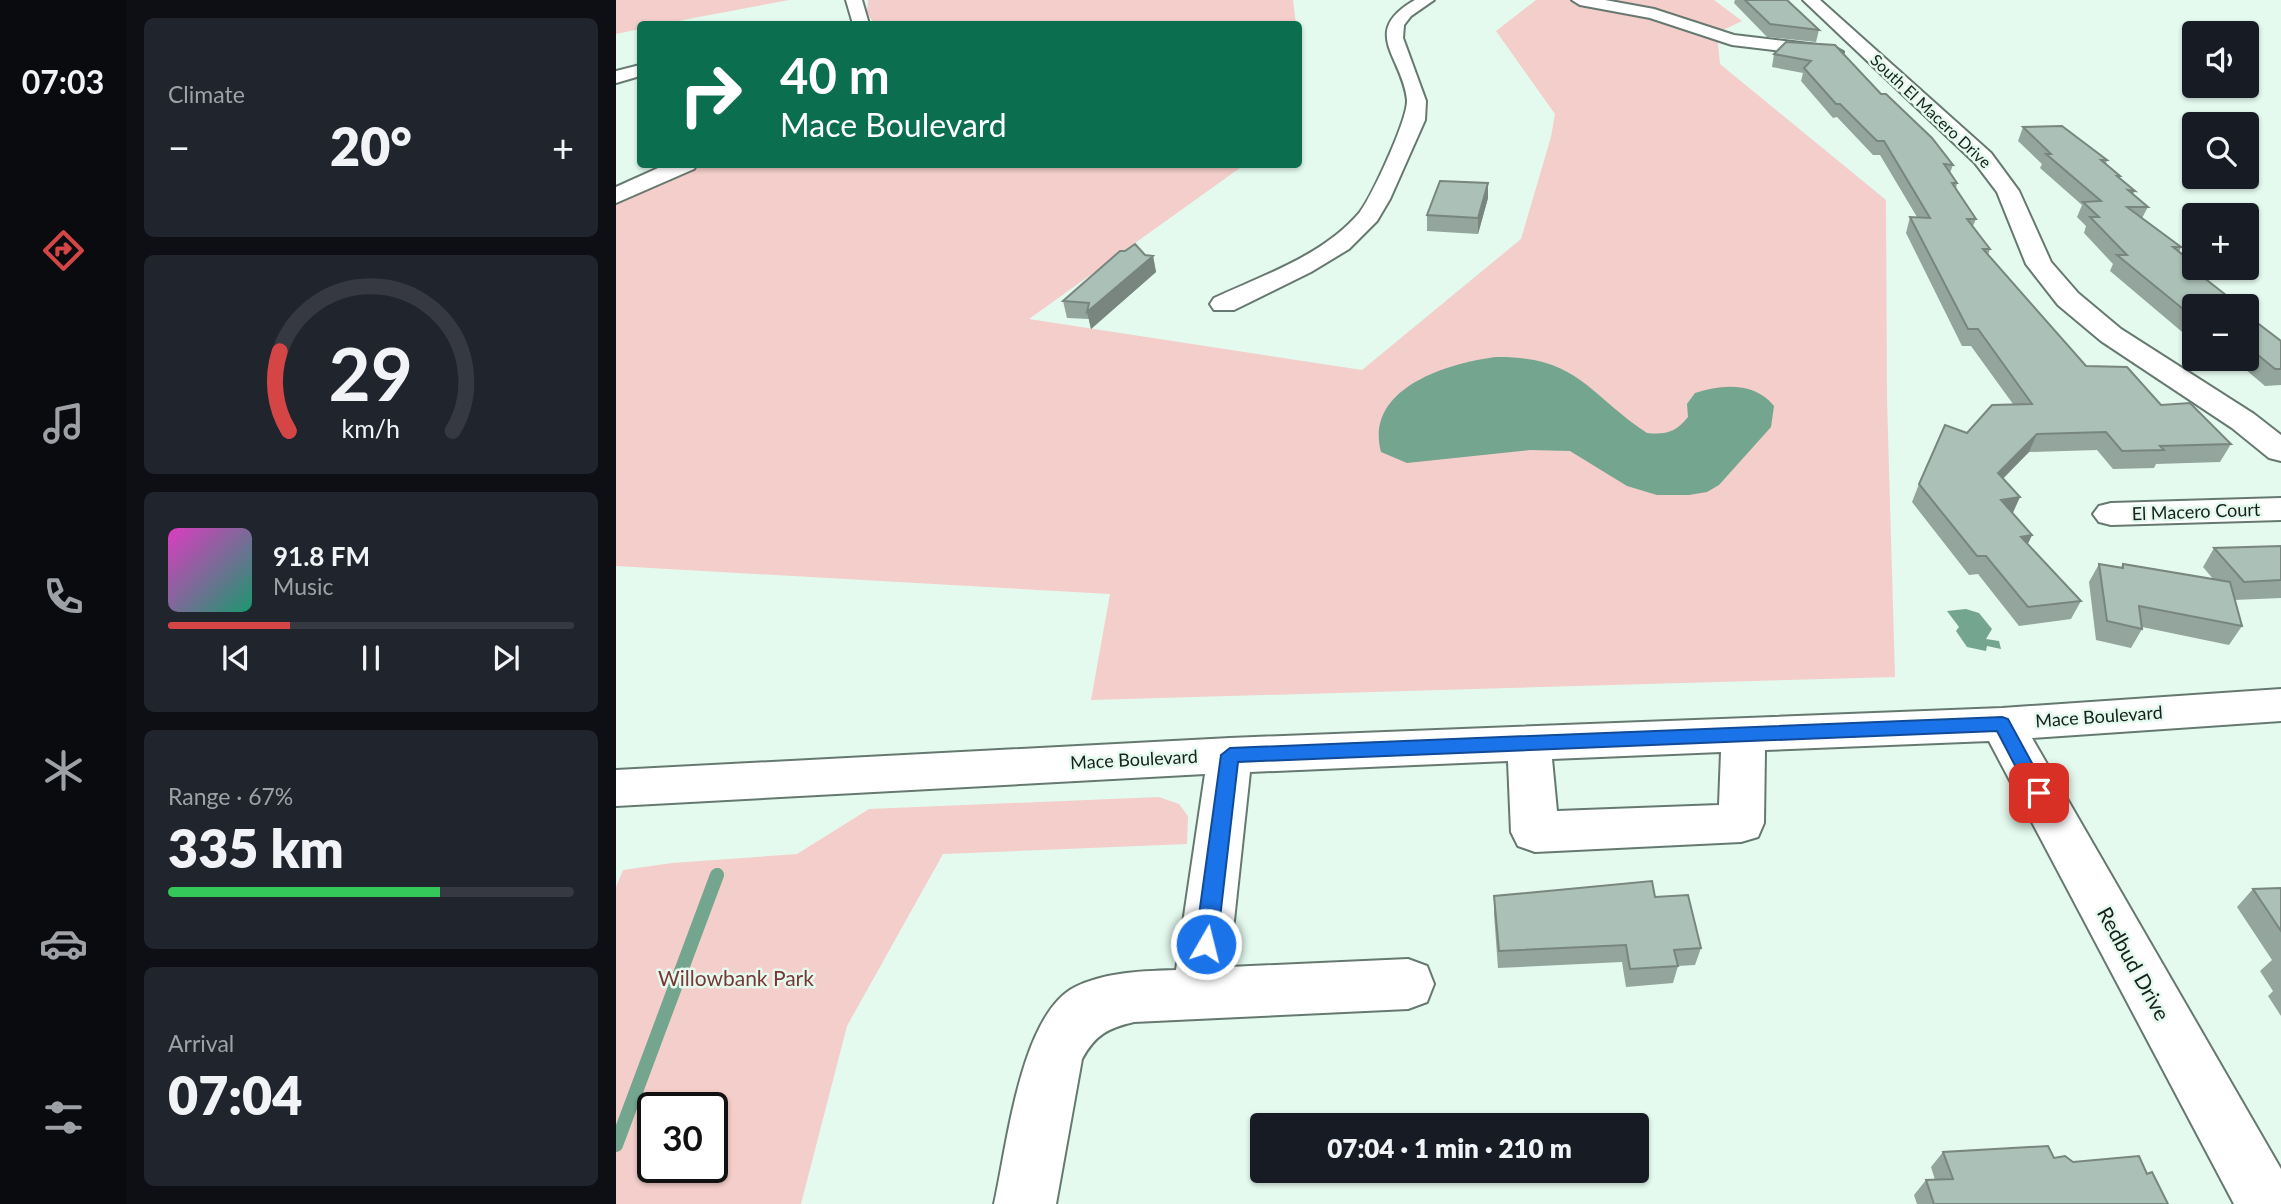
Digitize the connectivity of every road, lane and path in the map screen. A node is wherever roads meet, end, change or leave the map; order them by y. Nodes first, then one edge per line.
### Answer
1 (853, 0) edge
2 (1426, 0) edge
3 (1580, 0) edge
4 (1811, 0) edge
5 (860, 21) edge
6 (1867, 51) junction
7 (637, 72) edge
8 (616, 77) edge
9 (677, 168) edge
10 (616, 196) edge
11 (1224, 304) dead end
12 (2281, 451) edge
13 (2281, 509) edge
14 (2111, 514) dead end
15 (2281, 705) edge
16 (2002, 724) junction
17 (1744, 732) junction
18 (1529, 742) junction
19 (1230, 755) junction
20 (616, 788) edge
21 (1408, 984) dead end
22 (1199, 994) junction
23 (1025, 1204) edge
24 (2267, 1204) edge

1 - 5 street
2 - 11 street
3 - 6 street
4 - 6 street, South El Macero Drive
6 - 12 street, South El Macero Drive
7 - 8 street
9 - 10 street
13 - 14 street, El Macero Court
15 - 16 street, Mace Boulevard
16 - 17 street, Mace Boulevard
16 - 24 street, Redbud Drive
17 - 18 street, Mace Boulevard
17 - 18 street
18 - 19 street, Mace Boulevard
19 - 20 street, Mace Boulevard
19 - 22 street
21 - 22 street
22 - 23 street

